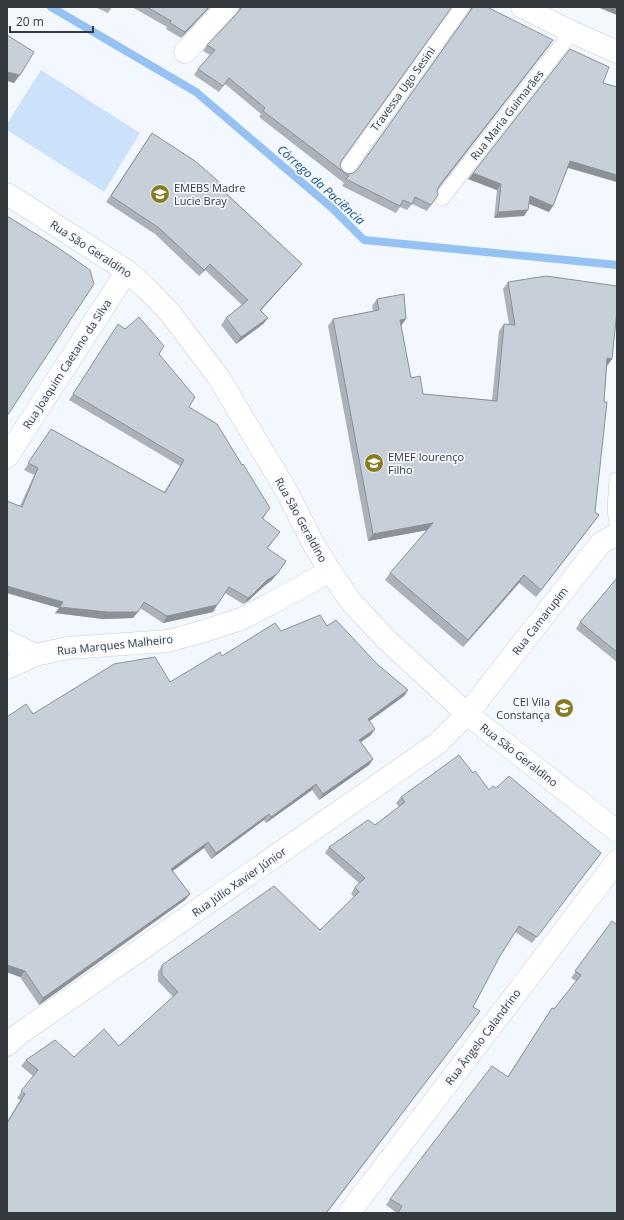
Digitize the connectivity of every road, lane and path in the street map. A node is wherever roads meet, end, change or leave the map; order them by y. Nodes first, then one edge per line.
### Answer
1 (227, 7) edge
2 (462, 7) edge
3 (522, 7) edge
4 (572, 32) junction
5 (185, 52) dead end
6 (617, 52) edge
7 (345, 171) edge
8 (7, 194) edge
9 (442, 198) dead end
10 (127, 271) junction
11 (7, 457) edge
12 (617, 480) edge
13 (617, 524) edge
14 (617, 534) edge
15 (330, 572) junction
16 (7, 641) edge
17 (35, 655) junction
18 (7, 668) edge
19 (467, 714) junction
20 (617, 831) edge
21 (617, 861) edge
22 (11, 1035) edge
23 (349, 1213) edge

1 - 5 street
2 - 7 lane, Travessa Ugo Sesini
3 - 4 street
4 - 6 street
4 - 9 lane, Rua Maria Guimarães
8 - 10 street, Rua São Geraldino
10 - 11 street, Rua Joaquim Caetano da Silva
10 - 15 street, Rua São Geraldino
12 - 13 lane
14 - 19 street, Rua Camarupim
15 - 17 street, Rua Marques Malheiro
15 - 19 street, Rua São Geraldino
16 - 17 street
17 - 18 street, Rua Marques Malheiro
19 - 20 street, Rua São Geraldino
19 - 22 street, Rua Júlio Xavier Júnior
21 - 23 street, Rua Ângelo Calandrino

